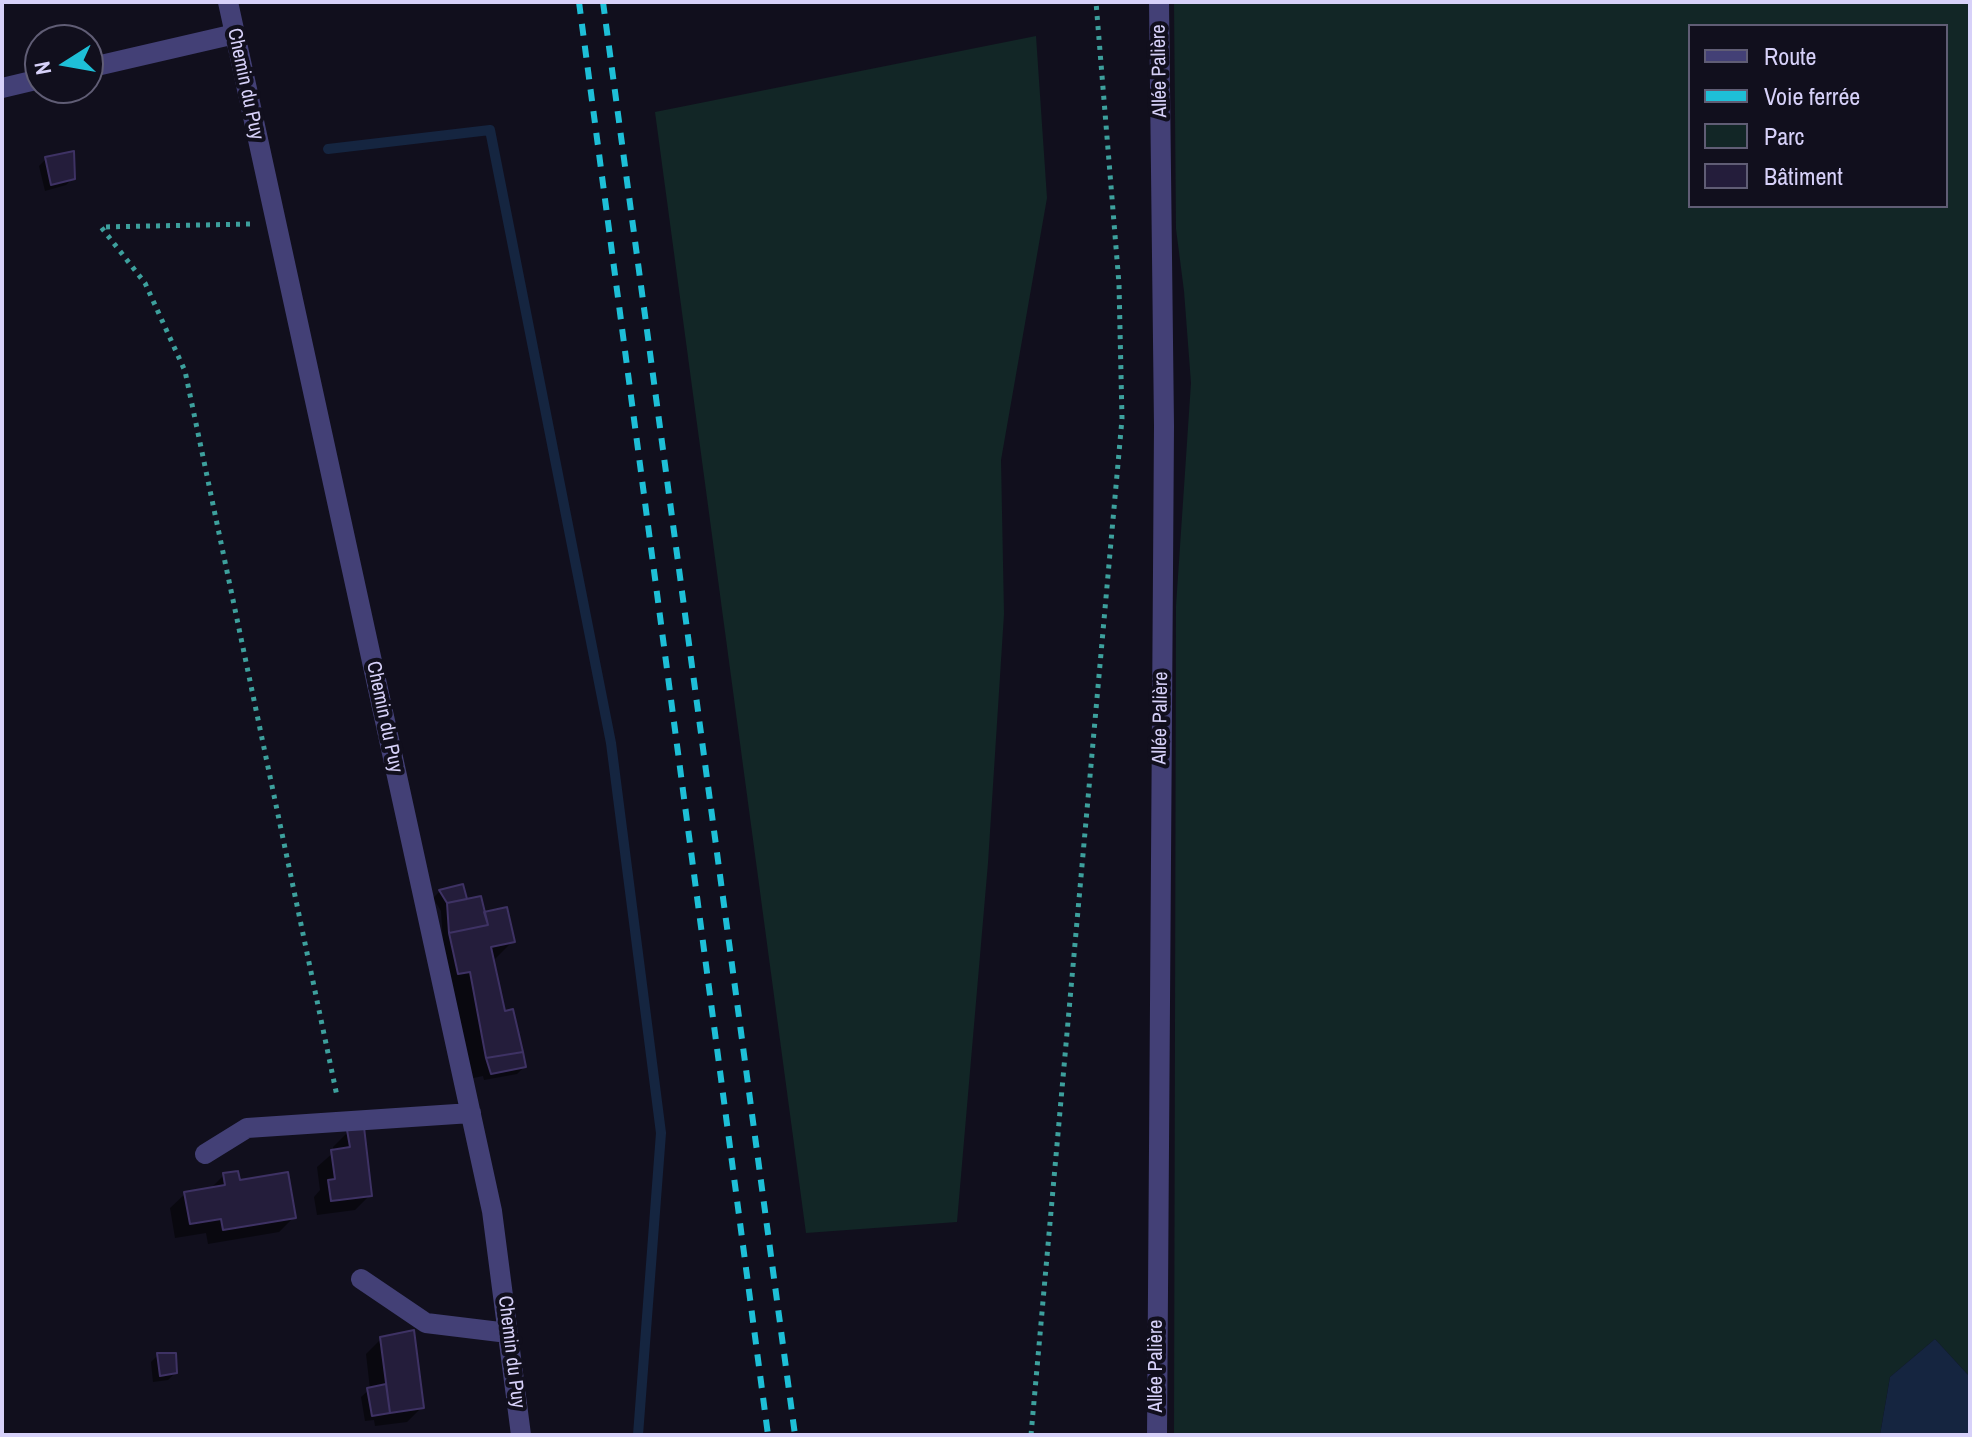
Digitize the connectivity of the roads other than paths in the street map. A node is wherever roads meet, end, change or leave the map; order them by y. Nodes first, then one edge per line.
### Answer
1 (228, 2) edge
2 (1159, 2) edge
3 (235, 34) junction
4 (104, 64) edge
5 (24, 83) edge
6 (2, 88) edge
7 (471, 1113) junction
8 (205, 1154) dead end
9 (361, 1279) dead end
10 (508, 1333) junction
11 (521, 1435) edge
12 (1157, 1435) edge

1 - 3 street, Chemin du Puy
2 - 12 street, Allée Palière
3 - 4 street
3 - 7 street, Chemin du Puy
5 - 6 street
7 - 8 street
7 - 10 street, Chemin du Puy
9 - 10 street
10 - 11 street, Chemin du Puy

